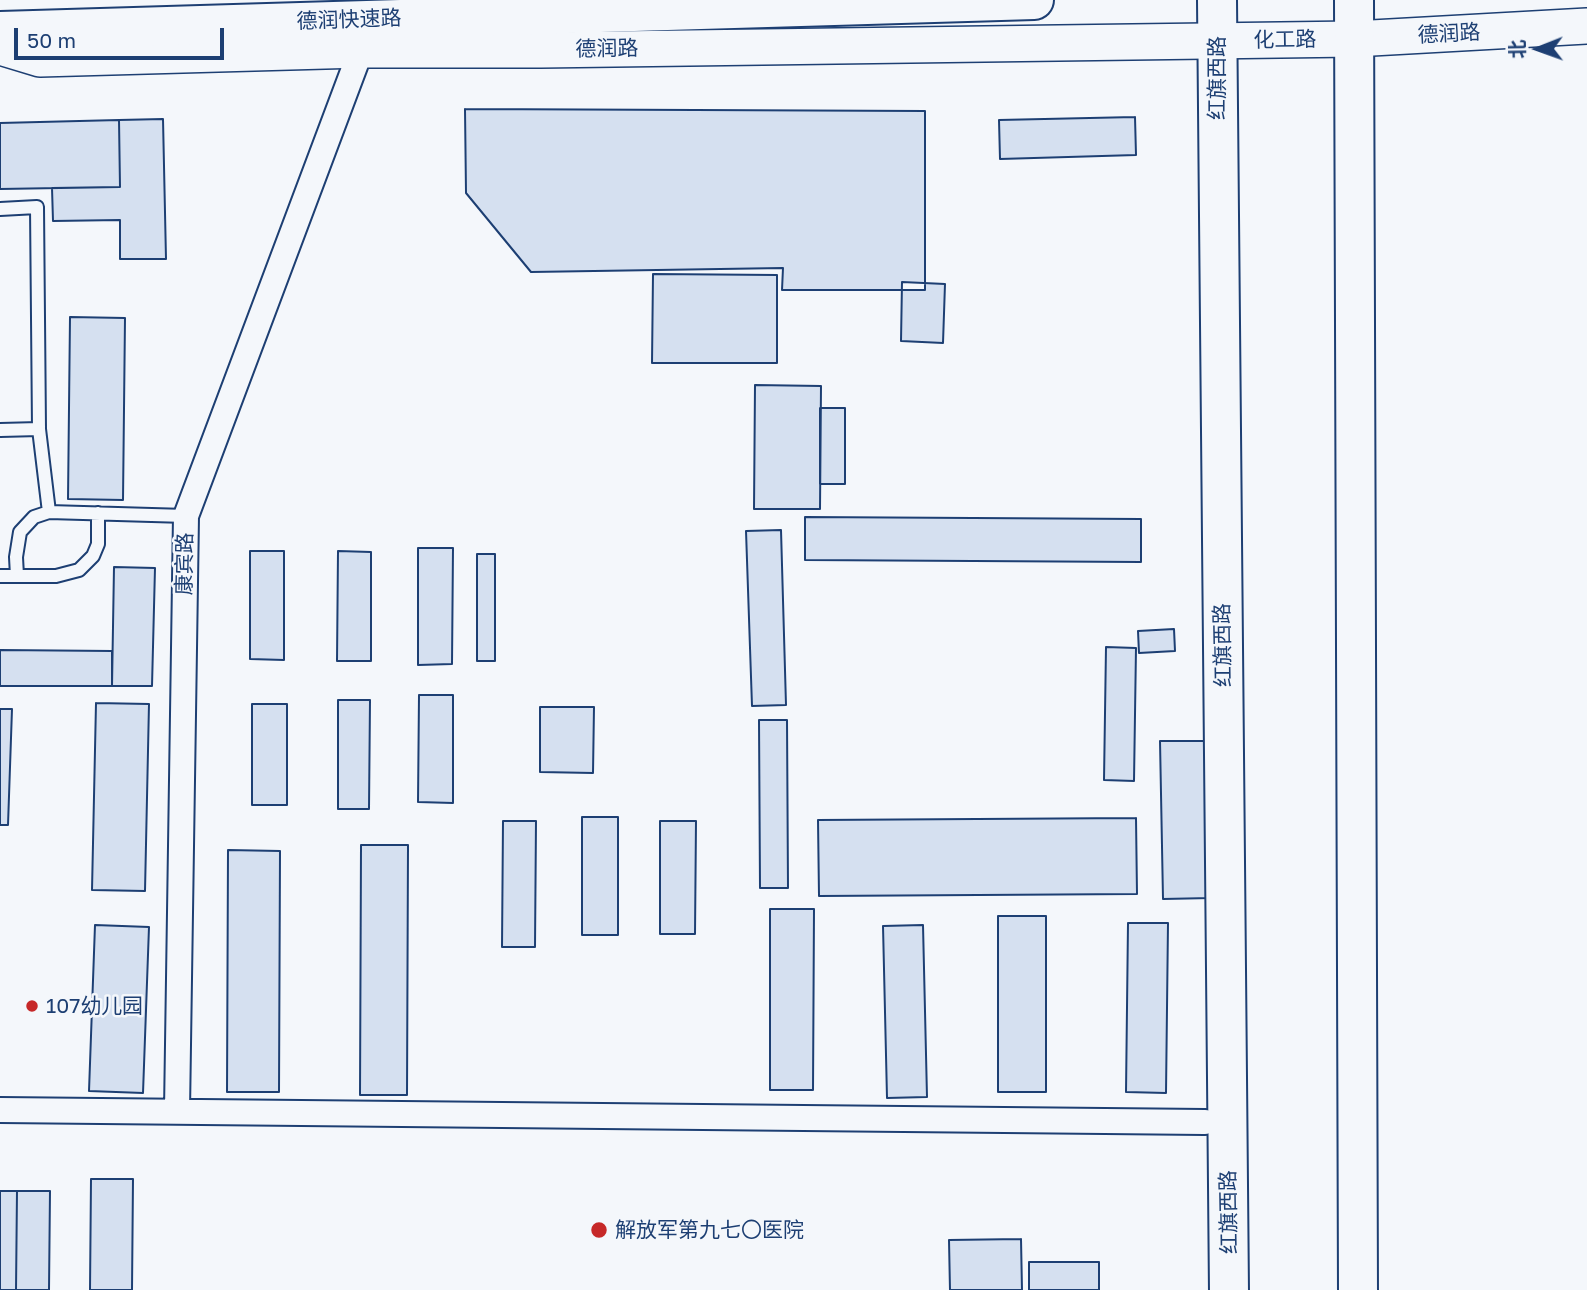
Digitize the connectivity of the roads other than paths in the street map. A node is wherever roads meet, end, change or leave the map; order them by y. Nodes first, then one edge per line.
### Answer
1 (1034, 0) edge
2 (1217, 0) edge
3 (1353, 0) edge
4 (1587, 26) edge
5 (0, 31) edge
6 (1354, 39) junction
7 (1217, 41) junction
8 (0, 47) edge
9 (361, 50) junction
10 (0, 209) edge
11 (38, 429) junction
12 (0, 430) edge
13 (49, 512) junction
14 (97, 513) junction
15 (186, 516) junction
16 (0, 576) edge
17 (17, 576) junction
18 (0, 1110) edge
19 (177, 1110) junction
20 (1205, 1122) dead end
21 (1229, 1290) edge
22 (1358, 1290) edge

1 - 5 main road, 德润快速路
2 - 7 main road, 红旗西路
3 - 6 main road
4 - 6 main road, 德润路
6 - 7 main road, 化工路
6 - 22 main road
7 - 9 main road, 德润路
7 - 21 main road, 红旗西路
8 - 9 main road, 德润路
9 - 15 street, 康宾路
10 - 11 lane
11 - 12 lane
11 - 13 lane
13 - 14 lane
13 - 17 lane
14 - 15 lane
14 - 17 lane
15 - 19 street, 康宾路
16 - 17 lane
18 - 19 street
19 - 20 street

